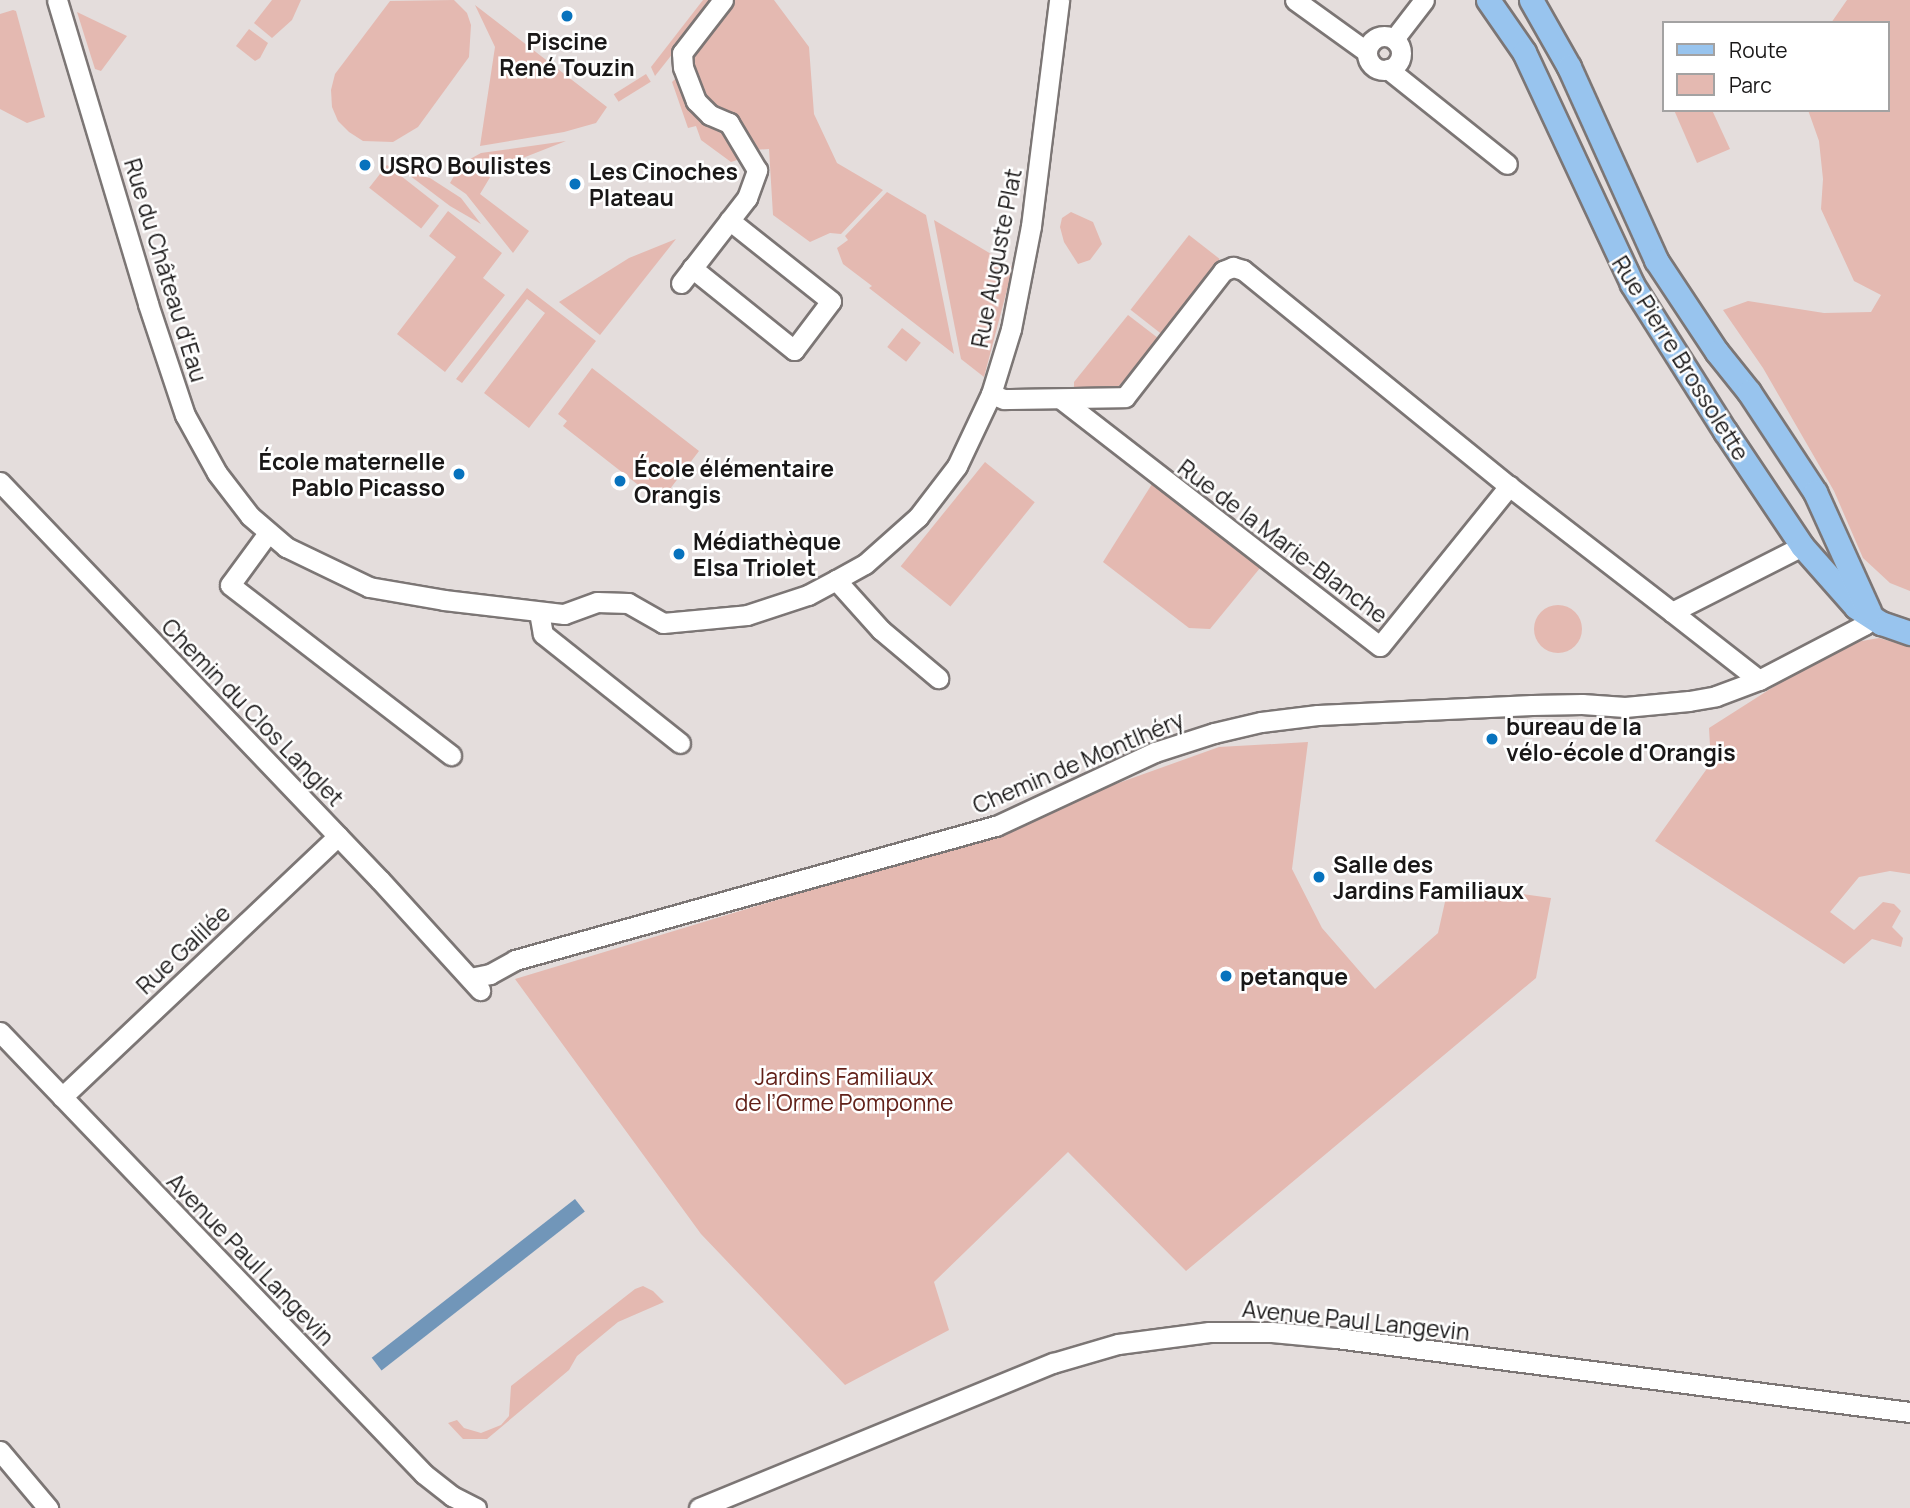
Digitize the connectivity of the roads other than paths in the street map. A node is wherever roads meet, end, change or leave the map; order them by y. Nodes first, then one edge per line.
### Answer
1 (57, 0) edge
2 (723, 0) edge
3 (1059, 0) edge
4 (1295, 0) edge
5 (1424, 0) edge
6 (1488, 0) edge
7 (1531, 0) edge
8 (1394, 39) junction
9 (1367, 52) junction
10 (1388, 69) junction
11 (1507, 164) dead end
12 (729, 220) junction
13 (991, 394) junction
14 (1061, 399) junction
15 (0, 482) edge
16 (1509, 486) junction
17 (268, 533) junction
18 (1802, 546) junction
19 (865, 564) joint
20 (836, 580) junction
21 (1672, 611) junction
22 (539, 612) junction
23 (1872, 617) junction
24 (1910, 633) edge
25 (938, 678) dead end
26 (1759, 680) junction
27 (680, 743) dead end
28 (452, 755) dead end
29 (338, 836) junction
30 (475, 984) joint
31 (0, 1032) edge
32 (62, 1097) junction
33 (1910, 1412) edge
34 (0, 1451) edge
35 (48, 1508) edge
36 (476, 1508) edge
37 (699, 1508) edge

1 - 17 street, Rue du Château d'Eau
2 - 12 street
3 - 13 street, Rue Auguste Plat
4 - 9 street
5 - 8 street
6 - 18 main road, Rue Pierre Brossolette
7 - 23 main road, Rue Pierre Brossolette
8 - 9 street
8 - 10 street
9 - 10 street
10 - 11 street
12 - 12 street
13 - 14 street
13 - 19 street, Rue Auguste Plat
14 - 16 street
14 - 16 street, Rue de la Marie-Blanche
15 - 29 street, Chemin du Clos Langlet
16 - 21 street
17 - 22 street, Rue du Château d'Eau
17 - 28 street
18 - 21 street
18 - 23 main road, Rue Pierre Brossolette
19 - 20 street, Rue du Château d'Eau
20 - 22 street, Rue du Château d'Eau
20 - 25 street
21 - 26 street
22 - 27 street
23 - 24 main road, Rue Pierre Brossolette
23 - 26 street, Chemin de Montlhéry
26 - 30 street, Chemin de Montlhéry
29 - 30 street, Chemin du Clos Langlet
29 - 32 street, Rue Galilée
31 - 32 street, Avenue Paul Langevin
32 - 36 street, Avenue Paul Langevin
33 - 37 street, Avenue Paul Langevin
34 - 35 street

